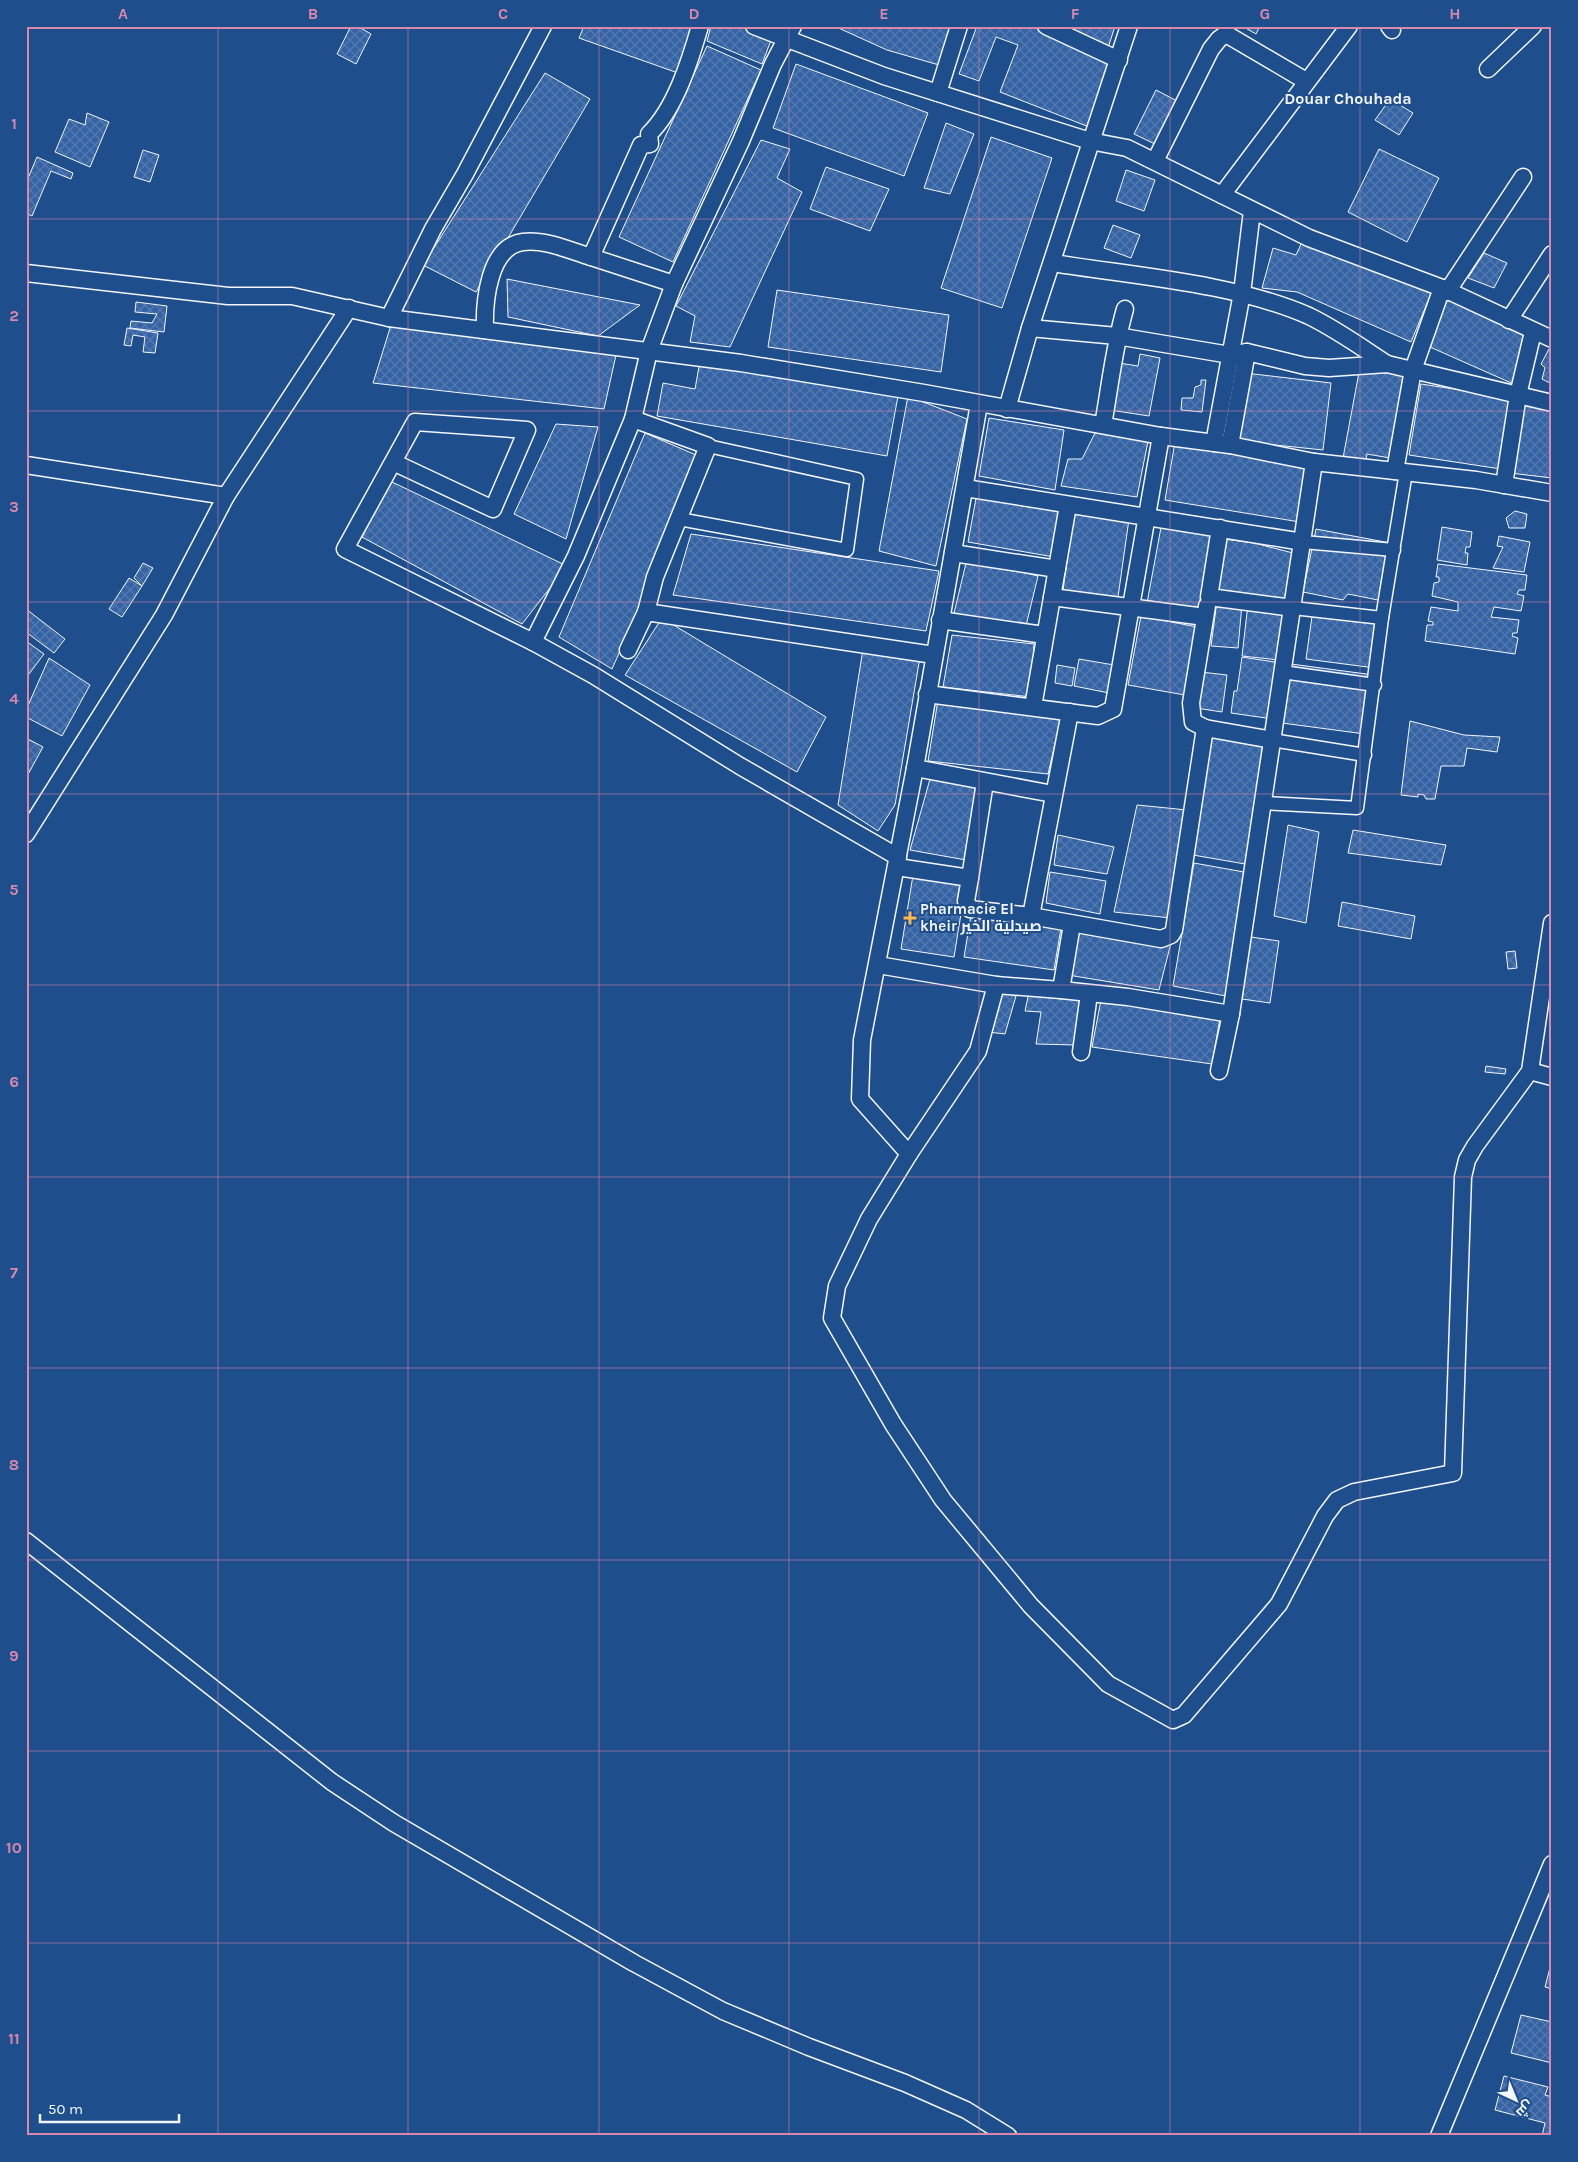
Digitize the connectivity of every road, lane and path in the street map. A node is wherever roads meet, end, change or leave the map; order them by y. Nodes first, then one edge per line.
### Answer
1 (544, 26) edge
2 (700, 26) edge
3 (754, 26) edge
4 (959, 26) edge
5 (1046, 26) edge
6 (1129, 26) edge
7 (1349, 26) edge
8 (1533, 26) edge
9 (789, 32) edge
10 (1119, 60) junction
11 (1488, 69) dead end
12 (1306, 81) junction
13 (938, 93) junction
14 (1090, 141) junction
15 (1155, 161) junction
16 (1523, 177) dead end
17 (1222, 195) junction
18 (1252, 211) junction
19 (1552, 254) edge
20 (591, 257) junction
21 (1053, 263) junction
22 (26, 273) edge
23 (674, 284) junction
24 (1444, 290) junction
25 (1242, 293) junction
26 (349, 308) junction
27 (1125, 309) dead end
28 (388, 318) junction
29 (1509, 320) junction
30 (1030, 328) junction
31 (484, 330) junction
32 (1533, 332) junction
33 (1117, 336) junction
34 (1552, 339) edge
35 (649, 351) junction
36 (1247, 352) junction
37 (1230, 355) junction
38 (1386, 364) junction
39 (1413, 370) junction
40 (1518, 395) junction
41 (1552, 403) edge
42 (979, 404) junction
43 (1007, 409) junction
44 (632, 419) junction
45 (1103, 425) junction
46 (1161, 436) junction
47 (1222, 444) junction
48 (708, 446) junction
49 (393, 462) junction
50 (1314, 462) junction
51 (26, 465) edge
52 (1400, 471) junction
53 (1504, 485) junction
54 (965, 488) junction
55 (1552, 493) edge
56 (226, 496) junction
57 (1068, 505) junction
58 (1148, 516) junction
59 (679, 519) junction
60 (1220, 528) junction
61 (1303, 542) junction
62 (1394, 550) junction
63 (953, 553) junction
64 (1056, 569) junction
65 (1052, 597) junction
66 (1209, 597) junction
67 (1131, 608) junction
68 (1293, 608) junction
69 (646, 612) junction
70 (1205, 617) junction
71 (1382, 618) junction
72 (940, 620) junction
73 (1044, 635) junction
74 (533, 642) junction
75 (628, 650) dead end
76 (934, 654) junction
77 (1282, 672) junction
78 (1374, 685) junction
79 (927, 694) junction
80 (1033, 707) junction
81 (1070, 712) junction
82 (1205, 728) junction
83 (1272, 740) junction
84 (1365, 755) junction
85 (915, 768) junction
86 (985, 782) junction
87 (1053, 794) junction
88 (1263, 802) junction
89 (26, 834) edge
90 (897, 862) junction
91 (970, 878) junction
92 (1031, 916) junction
93 (1552, 923) edge
94 (1072, 924) junction
95 (878, 965) junction
96 (996, 985) junction
97 (1061, 990) junction
98 (1089, 994) junction
99 (1231, 1014) junction
100 (1081, 1052) dead end
101 (1218, 1070) dead end
102 (1530, 1071) junction
103 (1552, 1076) edge
104 (909, 1154) junction
105 (26, 1541) edge
106 (1552, 1864) edge
107 (1008, 2136) edge
108 (1439, 2136) edge

1 - 28 street
2 - 20 street
3 - 9 street
4 - 13 street
5 - 10 street
6 - 10 street
7 - 12 street
8 - 11 street
9 - 13 street
9 - 23 street
10 - 14 street
12 - 15 street
12 - 17 street
13 - 14 street
14 - 15 street
14 - 21 street
15 - 17 street
16 - 24 street
17 - 18 street
18 - 24 street
18 - 25 street
19 - 29 street
20 - 23 street
20 - 31 street
21 - 25 street
21 - 30 street
22 - 26 street
23 - 35 street
24 - 29 street
24 - 39 street
25 - 37 street
25 - 38 street
26 - 28 street
26 - 56 street
27 - 33 street
28 - 31 street
29 - 32 street
30 - 33 street
30 - 43 street
31 - 35 street
32 - 34 street
32 - 40 street
33 - 37 street
33 - 45 street
35 - 42 street
35 - 44 street
36 - 37 street
36 - 38 street
36 - 47 street
37 - 47 street
38 - 39 street
39 - 40 street
39 - 52 street
40 - 41 street
40 - 53 street
42 - 43 street
42 - 54 street
43 - 45 street
44 - 48 street
44 - 74 street
45 - 46 street
46 - 47 street
46 - 58 street
47 - 50 street
48 - 59 street
48 - 59 street
49 - 49 street
49 - 74 street
50 - 52 street
50 - 61 street
51 - 56 street
52 - 53 street
52 - 62 street
53 - 55 street
54 - 57 street
54 - 63 street
56 - 89 street
57 - 58 street
57 - 64 street
58 - 60 street
58 - 67 street
59 - 69 street
60 - 61 street
60 - 66 street
61 - 62 street
61 - 68 street
62 - 71 street
63 - 64 street
63 - 72 street
64 - 65 street
65 - 67 street
65 - 73 street
66 - 68 street
66 - 70 street
67 - 70 street
67 - 81 street
68 - 71 street
68 - 77 street
69 - 75 street
69 - 76 street
70 - 82 street
71 - 78 street
72 - 73 street
72 - 76 street
73 - 80 street
74 - 90 street
76 - 79 street
77 - 78 street
77 - 83 street
78 - 84 street
79 - 80 street
79 - 85 street
80 - 81 street
81 - 87 street
82 - 83 street
82 - 94 street
83 - 84 street
83 - 88 street
84 - 88 street
85 - 86 street
85 - 90 street
86 - 87 street
86 - 91 street
87 - 92 street
88 - 99 street
90 - 91 street
90 - 95 street
91 - 92 street
92 - 94 street
93 - 102 street
94 - 97 street
95 - 96 street
95 - 104 street
96 - 97 street
96 - 104 street
97 - 98 street
98 - 99 street
98 - 100 street
99 - 101 street
102 - 103 street
102 - 104 street
105 - 107 street
106 - 108 street

